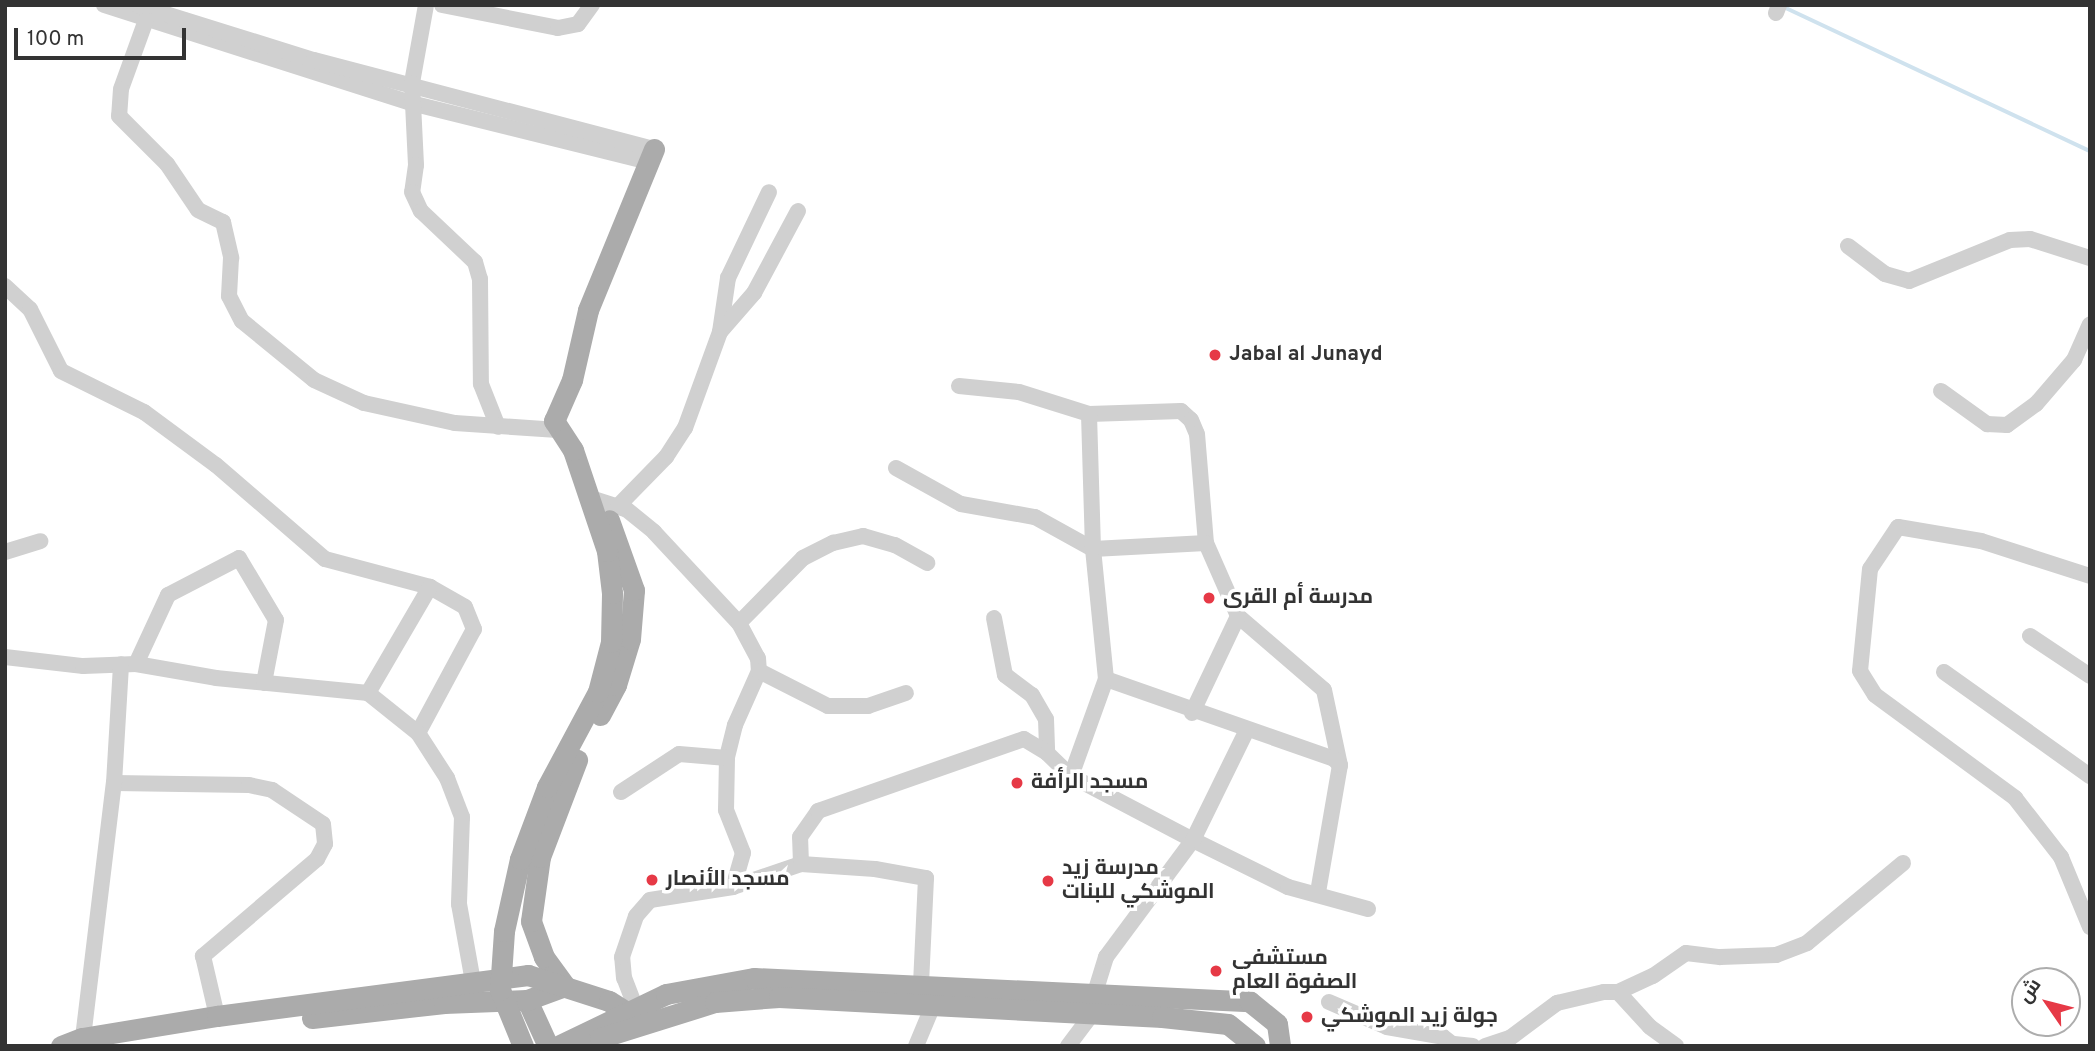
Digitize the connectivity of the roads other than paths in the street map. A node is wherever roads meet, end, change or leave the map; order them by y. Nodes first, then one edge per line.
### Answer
1 (104, 5) edge
2 (137, 5) edge
3 (426, 5) edge
4 (442, 5) edge
5 (592, 5) edge
6 (146, 20) junction
7 (412, 83) junction
8 (415, 104) junction
9 (652, 156) junction
10 (769, 192) dead end
11 (798, 211) dead end
12 (1848, 246) dead end
13 (2090, 258) edge
14 (5, 286) edge
15 (2090, 324) edge
16 (720, 332) junction
17 (959, 386) dead end
18 (1941, 391) dead end
19 (1089, 414) junction
20 (498, 427) junction
21 (558, 430) junction
22 (896, 468) dead end
23 (588, 499) junction
24 (618, 506) junction
25 (40, 541) dead end
26 (1206, 543) junction
27 (1093, 550) junction
28 (5, 552) edge
29 (927, 563) dead end
30 (2090, 576) edge
31 (430, 587) junction
32 (1238, 616) junction
33 (994, 618) dead end
34 (739, 623) junction
35 (2030, 636) dead end
36 (5, 657) edge
37 (128, 664) junction
38 (759, 671) junction
39 (1944, 672) dead end
40 (2090, 676) edge
41 (1106, 679) junction
42 (264, 683) junction
43 (368, 693) junction
44 (906, 693) dead end
45 (1192, 713) junction
46 (1246, 732) junction
47 (418, 733) junction
48 (1048, 753) junction
49 (727, 758) junction
50 (1340, 765) junction
51 (1071, 776) junction
52 (2090, 776) edge
53 (114, 783) junction
54 (621, 792) dead end
55 (1194, 840) junction
56 (1903, 863) dead end
57 (801, 864) junction
58 (733, 887) junction
59 (1318, 893) junction
60 (1368, 909) dead end
61 (2090, 927) edge
62 (473, 982) junction
63 (565, 986) junction
64 (501, 989) junction
65 (1618, 992) junction
66 (927, 994) junction
67 (527, 1000) junction
68 (1329, 1002) dead end
69 (1093, 1005) junction
70 (630, 1008) junction
71 (217, 1016) junction
72 (647, 1025) junction
73 (76, 1043) edge
74 (598, 1043) edge
75 (1454, 1045) edge
76 (523, 1046) edge
77 (548, 1046) edge
78 (558, 1046) edge
79 (916, 1046) edge
80 (1068, 1046) edge
81 (1255, 1046) edge
82 (1280, 1046) edge
83 (1473, 1046) edge
84 (1486, 1046) edge
85 (1676, 1046) edge

1 - 6 street
2 - 7 street
3 - 7 street
4 - 5 street
6 - 8 street
6 - 20 street
7 - 8 street
7 - 9 street
8 - 9 street
8 - 20 street
9 - 21 main road
10 - 16 street
11 - 16 street
12 - 13 street
14 - 31 street
15 - 18 street
16 - 24 street
17 - 19 street
19 - 26 street
19 - 27 street
20 - 21 street
21 - 23 main road
22 - 27 street
23 - 24 street
23 - 63 main road
23 - 64 main road
24 - 34 street
25 - 28 street
26 - 27 street
26 - 32 street
27 - 41 street
29 - 34 street
30 - 61 street
31 - 43 street
31 - 47 street
32 - 45 street
32 - 50 street
33 - 48 street
34 - 38 street
35 - 40 street
36 - 37 street
37 - 42 street
37 - 42 street
37 - 53 street
38 - 44 street
38 - 49 street
39 - 52 street
41 - 45 street
41 - 51 street
42 - 43 street
43 - 47 street
45 - 46 street
46 - 50 street
46 - 55 street
47 - 62 street
48 - 51 street
48 - 57 street
49 - 54 street
49 - 58 street
50 - 59 street
51 - 55 street
53 - 71 street
53 - 73 street
55 - 59 street
55 - 69 street
56 - 65 street
57 - 58 street
57 - 66 street
58 - 70 street
59 - 60 street
62 - 64 main road
62 - 71 main road
63 - 64 main road
63 - 67 main road
63 - 70 main road
64 - 67 main road
64 - 73 main road
64 - 76 main road
65 - 84 street
65 - 85 street
66 - 69 main road
66 - 70 main road
66 - 72 main road
66 - 79 street
67 - 77 main road
68 - 75 street
69 - 80 street
69 - 81 main road
69 - 82 main road
70 - 72 main road
70 - 78 main road
71 - 73 main road
72 - 74 main road
75 - 83 street

